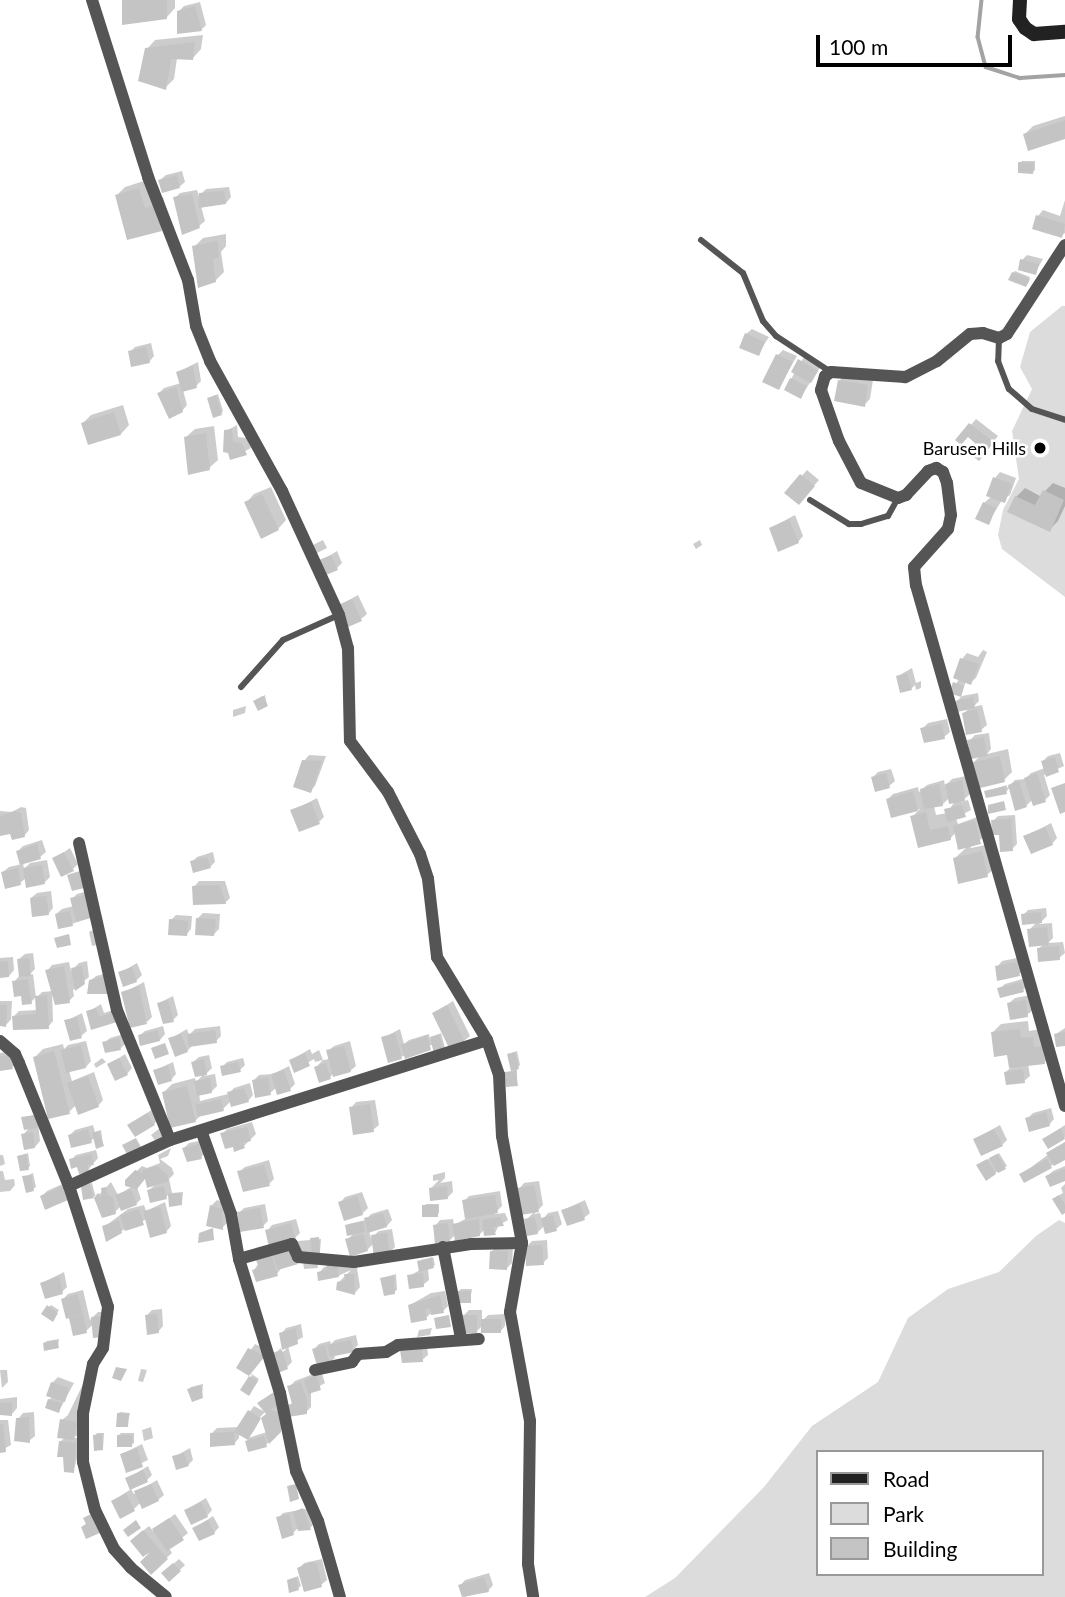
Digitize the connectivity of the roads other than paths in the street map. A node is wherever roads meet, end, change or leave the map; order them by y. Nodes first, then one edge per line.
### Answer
1 (92, 0) edge
2 (1020, 0) edge
3 (1065, 32) edge
4 (701, 240) dead end
5 (1065, 245) edge
6 (999, 338) junction
7 (831, 372) junction
8 (1065, 420) edge
9 (898, 498) junction
10 (810, 500) dead end
11 (339, 615) junction
12 (241, 687) dead end
13 (79, 843) dead end
14 (487, 1040) junction
15 (0, 1041) edge
16 (1065, 1106) edge
17 (202, 1133) junction
18 (170, 1140) junction
19 (69, 1186) junction
20 (522, 1243) junction
21 (443, 1247) junction
22 (239, 1259) junction
23 (461, 1338) junction
24 (480, 1339) dead end
25 (315, 1370) dead end
26 (166, 1597) edge
27 (341, 1597) edge
28 (533, 1597) edge

1 - 11 street
2 - 3 main road
4 - 7 lane
5 - 6 street
6 - 7 street
6 - 8 lane
7 - 9 street
9 - 10 lane
9 - 16 street
11 - 12 lane
11 - 14 street
13 - 18 street
14 - 17 street
14 - 20 street
15 - 19 street
17 - 18 street
17 - 22 street
18 - 19 street
19 - 26 street
20 - 21 street
20 - 28 street
21 - 22 street
21 - 23 street
22 - 27 street
23 - 24 street
23 - 25 street

